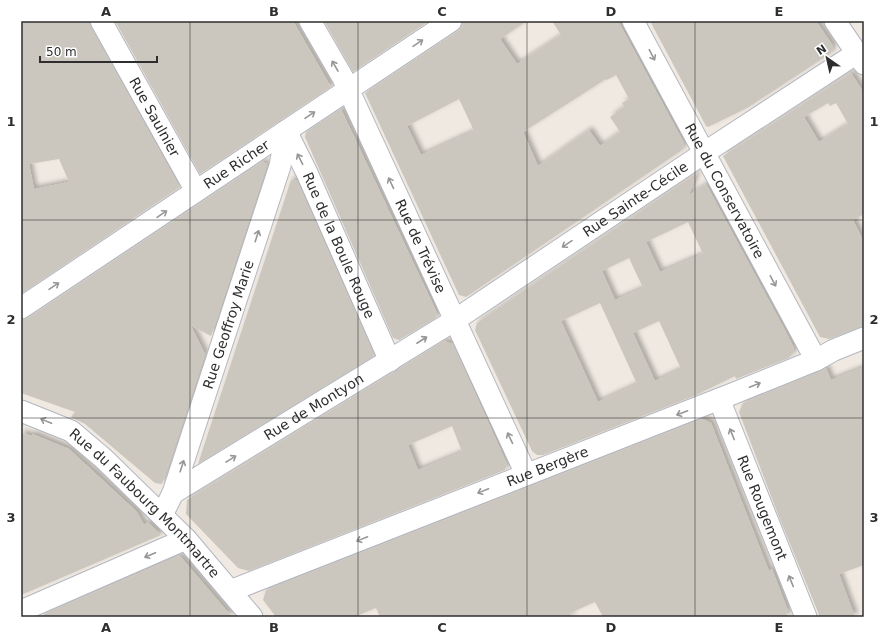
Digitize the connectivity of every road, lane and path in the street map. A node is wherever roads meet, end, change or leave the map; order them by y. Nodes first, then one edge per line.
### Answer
1 (101, 21) edge
2 (310, 21) edge
3 (451, 21) edge
4 (633, 21) edge
5 (835, 21) edge
6 (861, 59) edge
7 (348, 90) junction
8 (286, 131) junction
9 (704, 152) junction
10 (196, 191) junction
11 (21, 308) edge
12 (455, 320) junction
13 (864, 338) edge
14 (816, 360) junction
15 (390, 361) junction
16 (719, 399) junction
17 (21, 411) edge
18 (526, 474) junction
19 (173, 493) junction
20 (162, 515) junction
21 (186, 539) junction
22 (230, 591) junction
23 (21, 611) edge
24 (252, 617) edge
25 (806, 617) edge

1 - 10 street, Rue Saulnier
7 -> 2 street, Rue de Trévise
7 -> 3 street, Rue Richer
4 -> 9 street, Rue du Conservatoire
5 - 6 street
6 - 9 street, Rue Sainte-Cécile
8 -> 7 street, Rue Richer
12 -> 7 street, Rue de Trévise
8 - 10 street, Rue Richer
15 -> 8 street, Rue de la Boule Rouge
19 -> 8 street, Rue Geoffroy Marie
9 -> 12 street, Rue Sainte-Cécile
9 -> 14 street, Rue du Conservatoire
11 -> 10 street, Rue Richer
15 -> 12 street, Rue de Montyon
18 -> 12 street, Rue de Trévise
13 - 14 street, Rue Bergère
16 -> 14 street, Rue Bergère
19 -> 15 street, Rue de Montyon
16 -> 18 street, Rue Bergère
25 -> 16 street, Rue Rougemont
20 -> 17 street, Rue du Faubourg Montmartre
18 -> 22 street, Rue Bergère
19 - 20 street, Rue Geoffroy Marie
20 - 21 street, Rue du Faubourg Montmartre
21 - 22 street, Rue du Faubourg Montmartre
21 -> 23 street
22 - 24 street, Rue du Faubourg Montmartre

